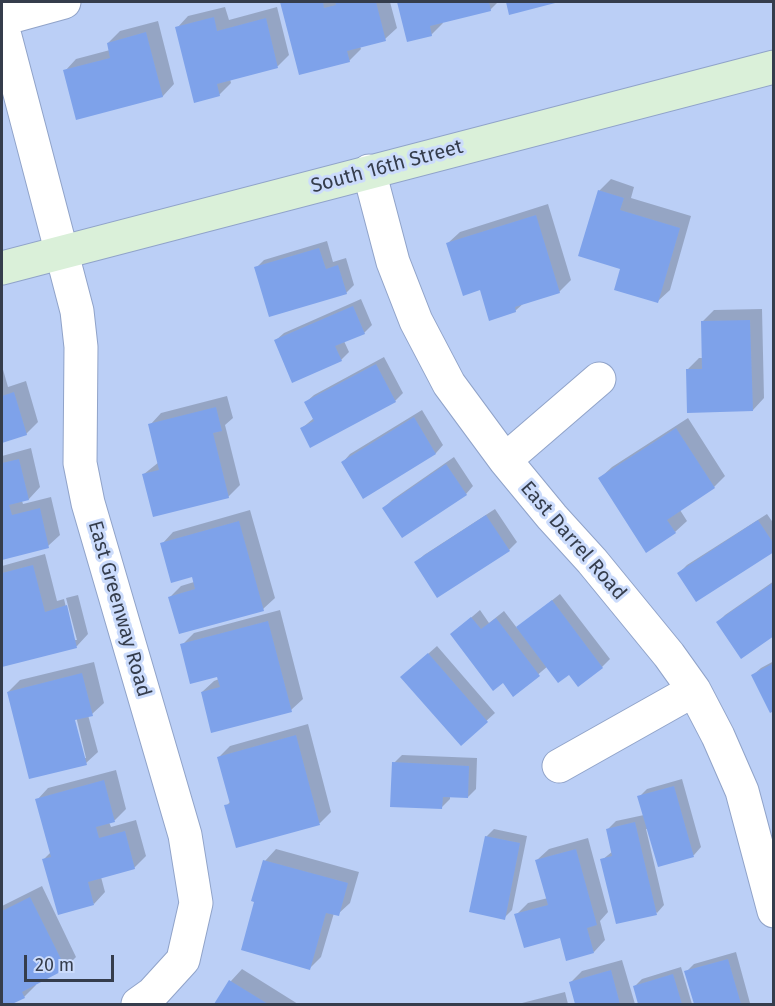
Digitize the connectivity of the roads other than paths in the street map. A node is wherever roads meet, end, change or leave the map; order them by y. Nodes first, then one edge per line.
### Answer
1 (64, 2) edge
2 (2, 19) edge
3 (2, 25) edge
4 (774, 67) edge
5 (369, 171) junction
6 (62, 253) junction
7 (2, 268) edge
8 (599, 379) dead end
9 (505, 460) junction
10 (694, 690) junction
11 (559, 766) dead end
12 (774, 911) edge
13 (138, 1005) edge

1 - 2 street
3 - 6 street, East Greenway Road
4 - 5 main road, South 16th Street
5 - 6 main road, South 16th Street
5 - 9 street, East Darrel Road
6 - 7 main road, South 16th Street
6 - 13 street, East Greenway Road
8 - 9 street
9 - 10 street, East Darrel Road
10 - 11 street
10 - 12 street, East Darrel Road

